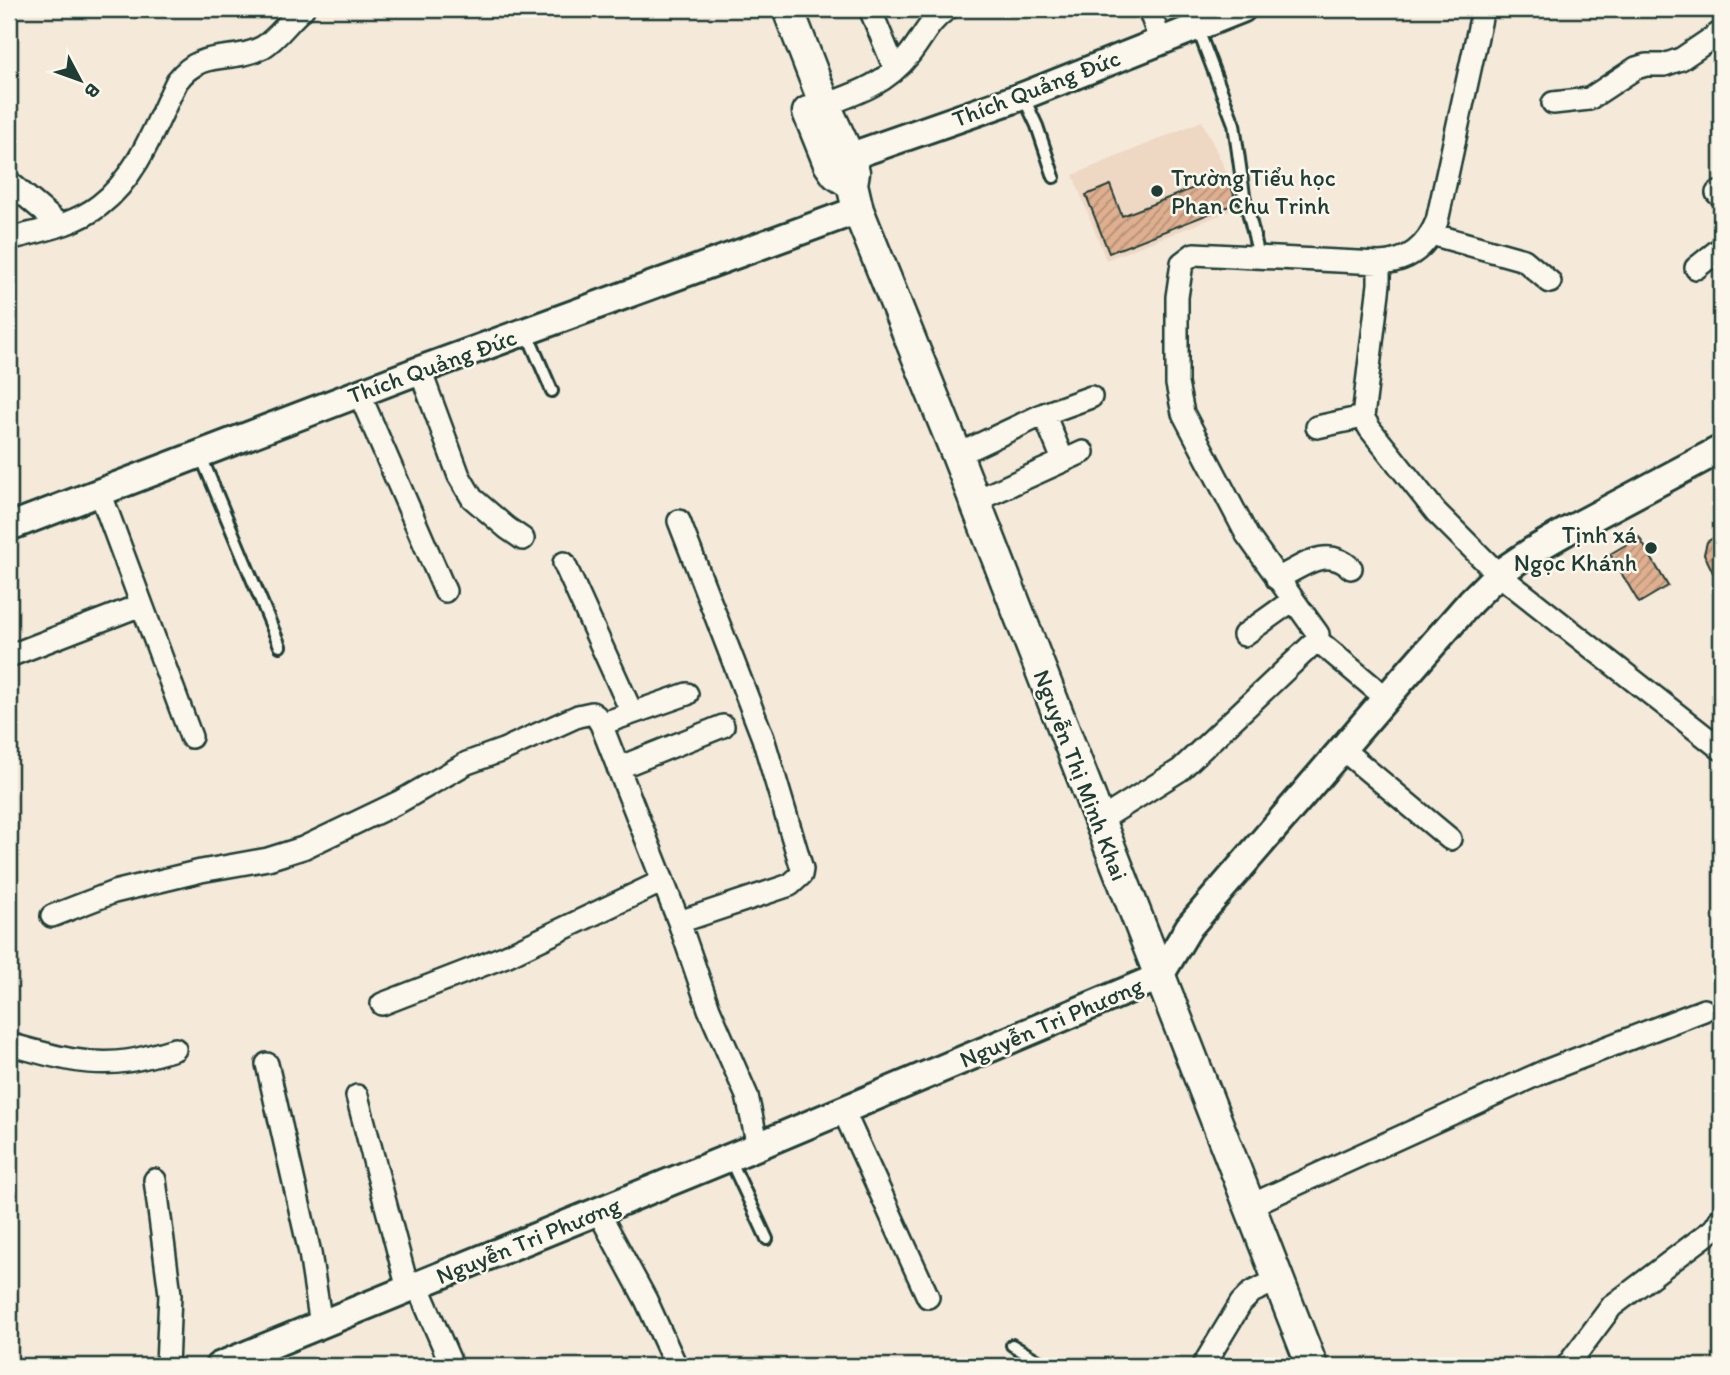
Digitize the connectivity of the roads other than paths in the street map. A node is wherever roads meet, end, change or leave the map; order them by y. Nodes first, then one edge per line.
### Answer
1 (303, 9) edge
2 (765, 9) edge
3 (788, 9) edge
4 (870, 9) edge
5 (947, 9) edge
6 (1149, 9) edge
7 (1242, 9) edge
8 (1483, 9) edge
9 (1197, 26) junction
10 (1721, 32) edge
11 (1160, 40) junction
12 (895, 69) junction
13 (1023, 96) junction
14 (1553, 103) dead end
15 (825, 104) junction
16 (1054, 177) dead end
17 (847, 179) junction
18 (9, 182) edge
19 (60, 225) junction
20 (1431, 234) junction
21 (9, 239) edge
22 (1721, 248) edge
23 (1259, 256) junction
24 (1379, 263) junction
25 (1696, 268) dead end
26 (1550, 282) dead end
27 (526, 331) junction
28 (420, 370) junction
29 (552, 391) dead end
30 (359, 393) junction
31 (1091, 397) dead end
32 (1044, 414) junction
33 (1363, 417) junction
34 (1317, 426) dead end
35 (1721, 449) edge
36 (200, 454) junction
37 (957, 455) junction
38 (100, 492) junction
39 (975, 501) junction
40 (679, 521) dead end
41 (9, 527) edge
42 (523, 539) dead end
43 (564, 563) dead end
44 (1351, 568) dead end
45 (1498, 574) junction
46 (1277, 579) junction
47 (444, 591) dead end
48 (1293, 600) junction
49 (141, 605) junction
50 (1244, 635) dead end
51 (1317, 640) junction
52 (281, 646) dead end
53 (9, 656) edge
54 (687, 694) dead end
55 (1386, 698) junction
56 (632, 713) junction
57 (600, 724) junction
58 (723, 726) dead end
59 (191, 737) dead end
60 (1342, 749) junction
61 (1721, 749) edge
62 (618, 768) junction
63 (1099, 821) junction
64 (1450, 839) dead end
65 (663, 881) junction
66 (52, 916) dead end
67 (679, 922) junction
68 (1159, 976) junction
69 (382, 1004) dead end
70 (1704, 1010) dead end
71 (9, 1044) edge
72 (175, 1049) dead end
73 (267, 1064) dead end
74 (357, 1096) dead end
75 (843, 1110) junction
76 (758, 1146) junction
77 (729, 1157) junction
78 (155, 1180) dead end
79 (1249, 1206) junction
80 (598, 1211) junction
81 (1721, 1218) edge
82 (766, 1239) dead end
83 (1278, 1280) junction
84 (412, 1287) junction
85 (928, 1297) dead end
86 (321, 1325) junction
87 (1012, 1345) dead end
88 (167, 1366) edge
89 (219, 1366) edge
90 (452, 1366) edge
91 (676, 1366) edge
92 (1047, 1366) edge
93 (1203, 1366) edge
94 (1312, 1366) edge
95 (1567, 1366) edge

1 - 19 street
2 - 17 main road, Nguyễn Thị Minh Khai
3 - 15 main road, Nguyễn Thị Minh Khai
4 - 12 street
5 - 12 street
6 - 11 street
7 - 9 street, Thích Quảng Đức
8 - 20 street
9 - 11 street, Thích Quảng Đức
9 - 23 lane
10 - 14 street
11 - 13 street, Thích Quảng Đức
12 - 15 street
13 - 16 lane
13 - 17 street, Thích Quảng Đức
15 - 17 main road, Nguyễn Thị Minh Khai
17 - 27 street, Thích Quảng Đức
17 - 37 main road, Nguyễn Thị Minh Khai
18 - 19 street
19 - 21 street
20 - 24 street
20 - 26 street
22 - 25 street
23 - 24 street
23 - 46 street
24 - 33 street
27 - 28 street, Thích Quảng Đức
27 - 29 lane
28 - 30 street, Thích Quảng Đức
28 - 42 street
30 - 36 street, Thích Quảng Đức
30 - 47 street
31 - 32 street
32 - 37 street
32 - 39 street
33 - 34 street
33 - 45 street
35 - 45 street, Nguyễn Tri Phương
36 - 38 street, Thích Quảng Đức
36 - 52 lane
37 - 39 main road, Nguyễn Thị Minh Khai
38 - 41 street, Thích Quảng Đức
38 - 49 street
39 - 63 main road, Nguyễn Thị Minh Khai
40 - 67 street
43 - 56 street
44 - 46 street
45 - 55 street, Nguyễn Tri Phương
45 - 61 street
46 - 48 street
48 - 50 street
48 - 51 street
49 - 53 street
49 - 59 street
51 - 55 street
51 - 63 street
54 - 56 street
55 - 60 street, Nguyễn Tri Phương
56 - 57 street
57 - 62 street
57 - 66 street
58 - 62 street
60 - 64 street
60 - 68 street, Nguyễn Tri Phương
62 - 65 street
63 - 68 main road, Nguyễn Thị Minh Khai
65 - 67 street
65 - 69 street
67 - 76 street
68 - 75 street, Nguyễn Tri Phương
68 - 79 main road, Nguyễn Thị Minh Khai
70 - 79 street
71 - 72 street
73 - 86 street
74 - 84 street
75 - 76 street, Nguyễn Tri Phương
75 - 85 street
76 - 77 street, Nguyễn Tri Phương
77 - 80 street, Nguyễn Tri Phương
77 - 82 lane
78 - 88 street
79 - 83 main road, Nguyễn Thị Minh Khai
80 - 84 street, Nguyễn Tri Phương
80 - 91 street
81 - 95 street
83 - 93 street
83 - 94 main road, Nguyễn Thị Minh Khai
84 - 86 street, Nguyễn Tri Phương
84 - 90 street
86 - 89 street, Nguyễn Tri Phương
87 - 92 lane

